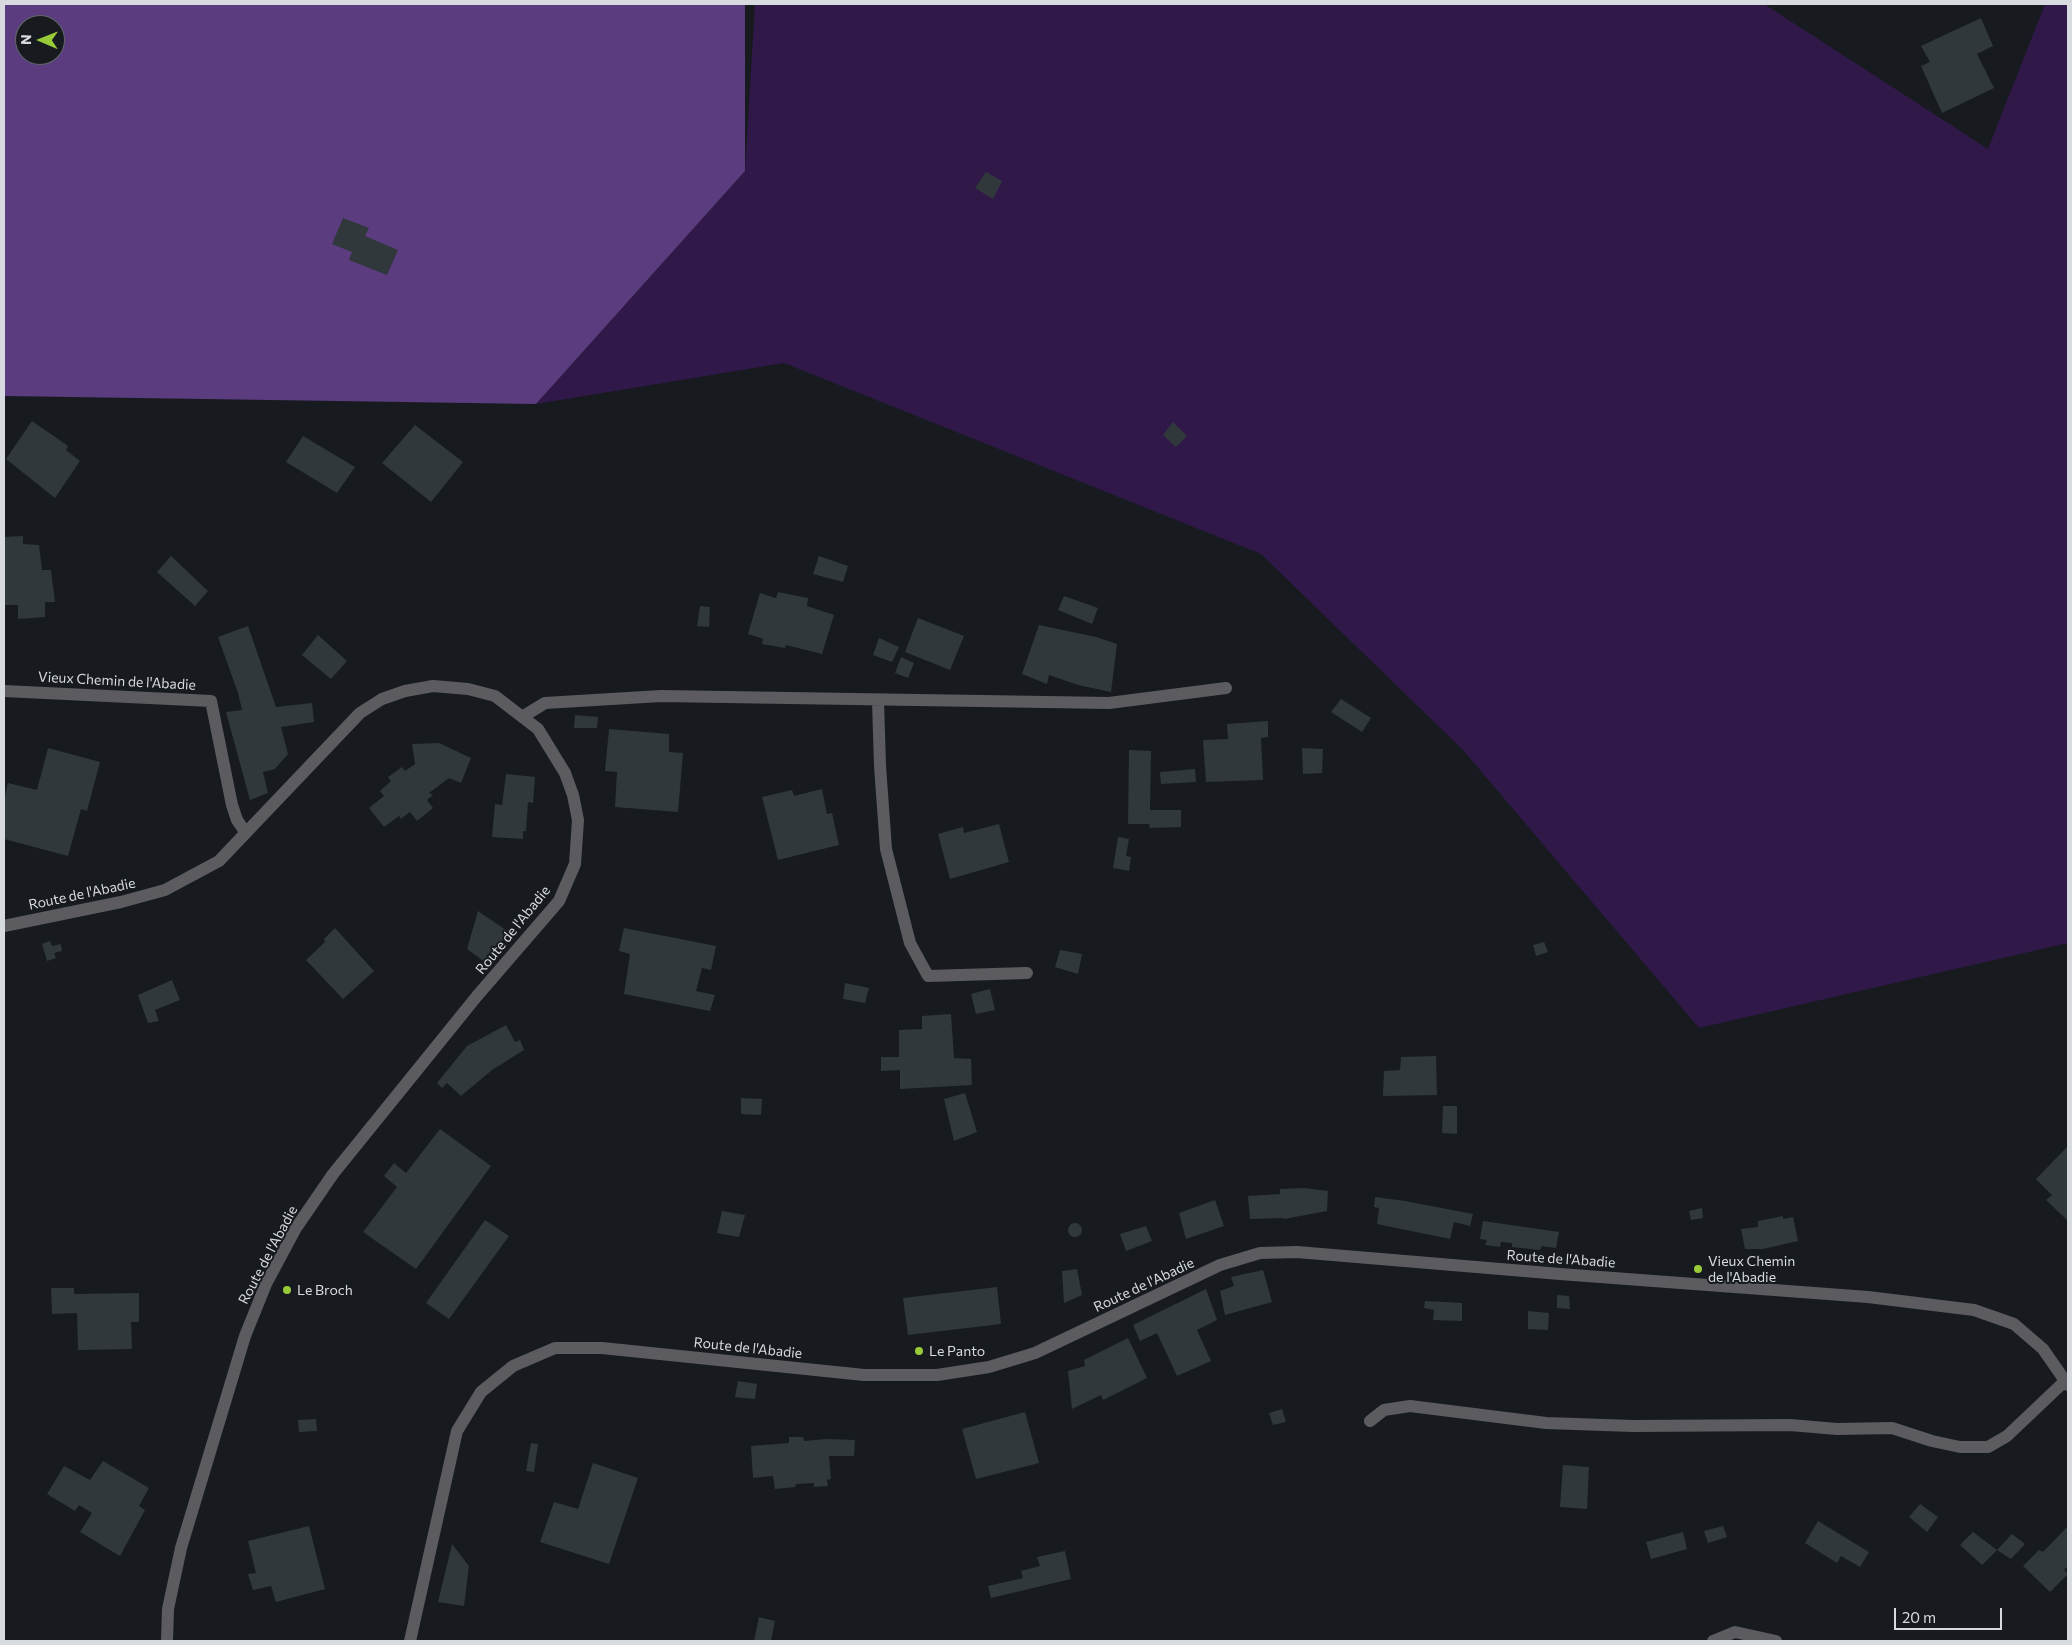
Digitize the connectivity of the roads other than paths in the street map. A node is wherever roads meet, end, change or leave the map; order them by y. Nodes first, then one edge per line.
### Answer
1 (1226, 688) dead end
2 (4, 691) edge
3 (878, 701) junction
4 (522, 717) junction
5 (246, 833) junction
6 (4, 926) edge
7 (1027, 974) dead end
8 (2067, 1383) edge
9 (1370, 1421) dead end
10 (167, 1641) edge
11 (410, 1641) edge
12 (1713, 1641) edge
13 (1776, 1641) edge

1 - 3 street
2 - 5 street, Vieux Chemin de l'Abadie
3 - 4 street
3 - 7 street
4 - 5 street, Route de l'Abadie
4 - 10 street, Route de l'Abadie
5 - 6 street, Route de l'Abadie
8 - 9 street
8 - 11 street, Route de l'Abadie
12 - 13 street

